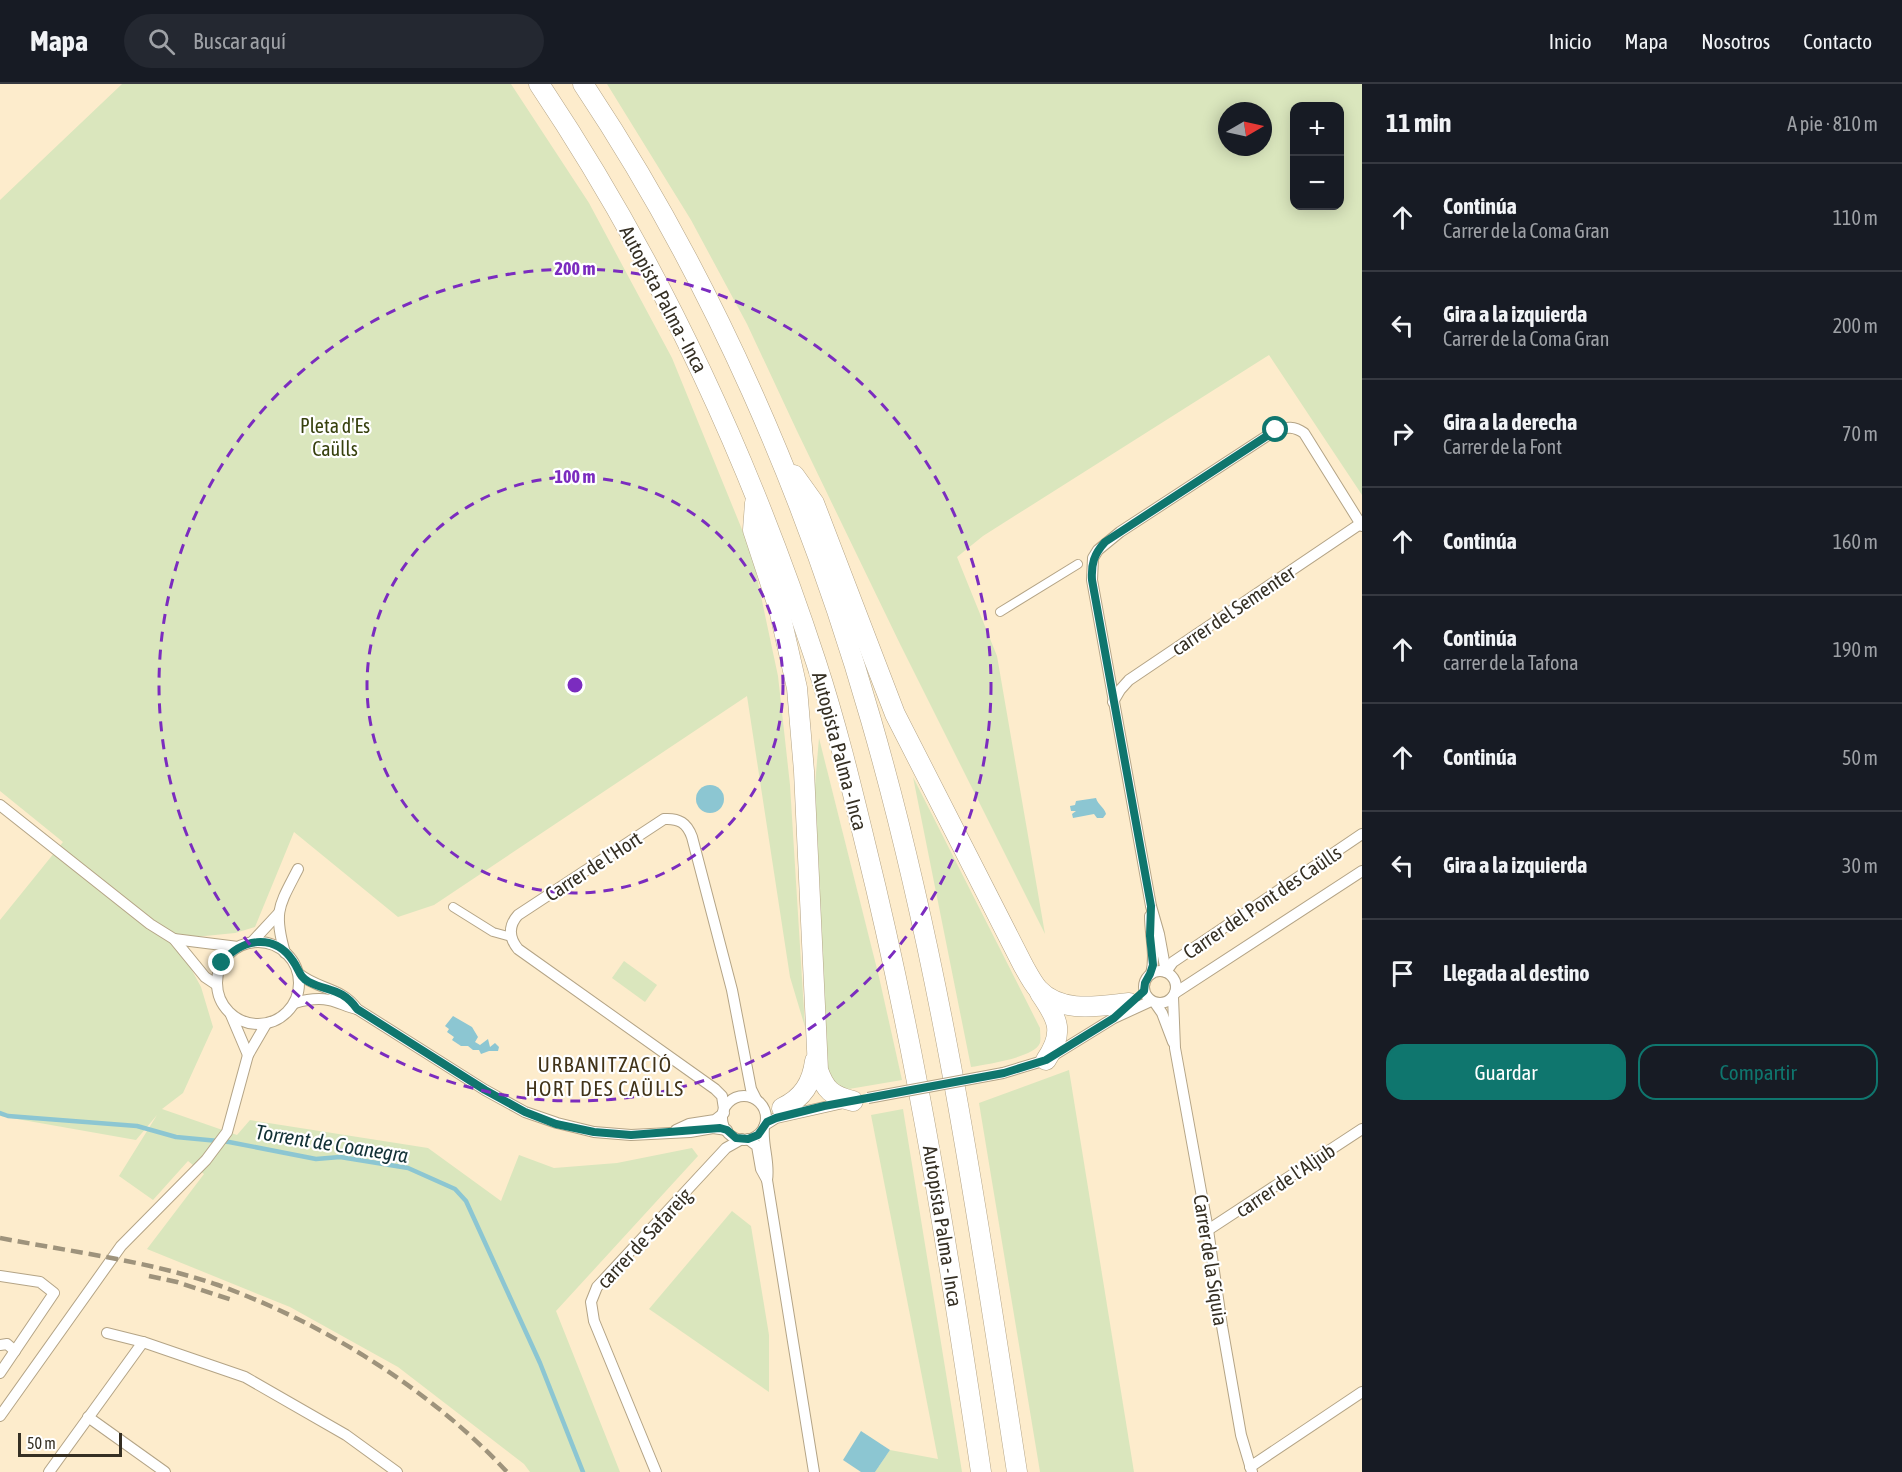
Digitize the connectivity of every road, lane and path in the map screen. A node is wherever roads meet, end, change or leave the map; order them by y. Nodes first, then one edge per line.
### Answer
1 (539, 84) edge
2 (583, 84) edge
3 (777, 452) junction
4 (755, 495) junction
5 (1361, 525) edge
6 (1078, 564) dead end
7 (1000, 612) dead end
8 (1113, 702) junction
9 (0, 805) edge
10 (1362, 834) edge
11 (298, 869) dead end
12 (1362, 871) edge
13 (1151, 906) junction
14 (453, 907) dead end
15 (278, 914) junction
16 (511, 937) junction
17 (174, 939) junction
18 (252, 942) junction
19 (238, 947) junction
20 (285, 953) junction
21 (1166, 972) junction
22 (299, 974) junction
23 (1150, 974) junction
24 (217, 985) junction
25 (1037, 988) junction
26 (1144, 991) junction
27 (1174, 995) junction
28 (1153, 1002) junction
29 (295, 1003) junction
30 (1129, 1003) junction
31 (357, 1009) junction
32 (231, 1015) junction
33 (1114, 1018) junction
34 (266, 1024) junction
35 (1175, 1048) junction
36 (816, 1049) junction
37 (248, 1055) junction
38 (1046, 1060) junction
39 (860, 1100) junction
40 (758, 1101) junction
41 (824, 1106) junction
42 (782, 1108) junction
43 (724, 1111) junction
44 (764, 1126) junction
45 (1362, 1129) edge
46 (728, 1131) junction
47 (673, 1132) junction
48 (745, 1139) junction
49 (726, 1148) junction
50 (767, 1180) junction
51 (1208, 1230) junction
52 (0, 1276) edge
53 (107, 1333) dead end
54 (143, 1342) junction
55 (0, 1345) edge
56 (15, 1351) junction
57 (0, 1373) edge
58 (1362, 1392) edge
59 (0, 1416) edge
60 (88, 1417) junction
61 (1251, 1470) edge
62 (49, 1472) edge
63 (165, 1472) edge
64 (397, 1472) edge
65 (656, 1472) edge
66 (814, 1472) edge
67 (981, 1472) edge
68 (1017, 1472) edge

1 - 4 highway, Autopista Palma - Inca
2 - 3 highway, Autopista Palma - Inca
3 - 25 highway
3 - 68 highway, Autopista Palma - Inca
4 - 36 highway
4 - 67 highway, Autopista Palma - Inca
5 - 8 street, carrer del Sementer
5 - 8 street
6 - 7 street
8 - 13 street
9 - 17 street
10 - 21 street, Carrer del Pont des Caülls
11 - 15 street
12 - 27 street, Carrer del Pont des Caülls
13 - 21 street
13 - 23 street
14 - 16 street
15 - 18 street
15 - 20 street
16 - 40 street, Carrer de l'Hort
16 - 43 street
17 - 19 street
17 - 24 street
18 - 19 street
18 - 20 street
19 - 24 street
20 - 22 street
21 - 23 street
21 - 27 street
22 - 29 street
22 - 31 street
23 - 26 street
24 - 32 street
25 - 30 highway
25 - 38 highway
26 - 28 street
26 - 30 street
27 - 28 street
27 - 35 street, Carrer de la Síquia
28 - 33 street
28 - 35 street, Carrer de la Síquia
29 - 31 street
29 - 34 street
30 - 33 street
31 - 47 street
32 - 34 street
32 - 37 street
33 - 38 street
34 - 37 street
35 - 51 street, Carrer de la Síquia
36 - 39 highway
36 - 42 highway
37 - 59 street
38 - 39 street, bridge
39 - 41 street
40 - 42 street
40 - 43 street
40 - 44 street
41 - 42 street
41 - 44 street
43 - 46 street
43 - 47 street
44 - 48 street
44 - 50 street
45 - 51 street, carrer de l'Aljub
46 - 47 street
46 - 48 street
46 - 49 street
48 - 49 street, carrer de Safareig
48 - 50 street
49 - 65 street, carrer de Safareig
50 - 66 street
51 - 61 street, Carrer de la Síquia
52 - 56 street
53 - 54 street
54 - 60 street
54 - 64 street
55 - 56 street
56 - 57 street
58 - 61 street
60 - 62 street
60 - 63 street

